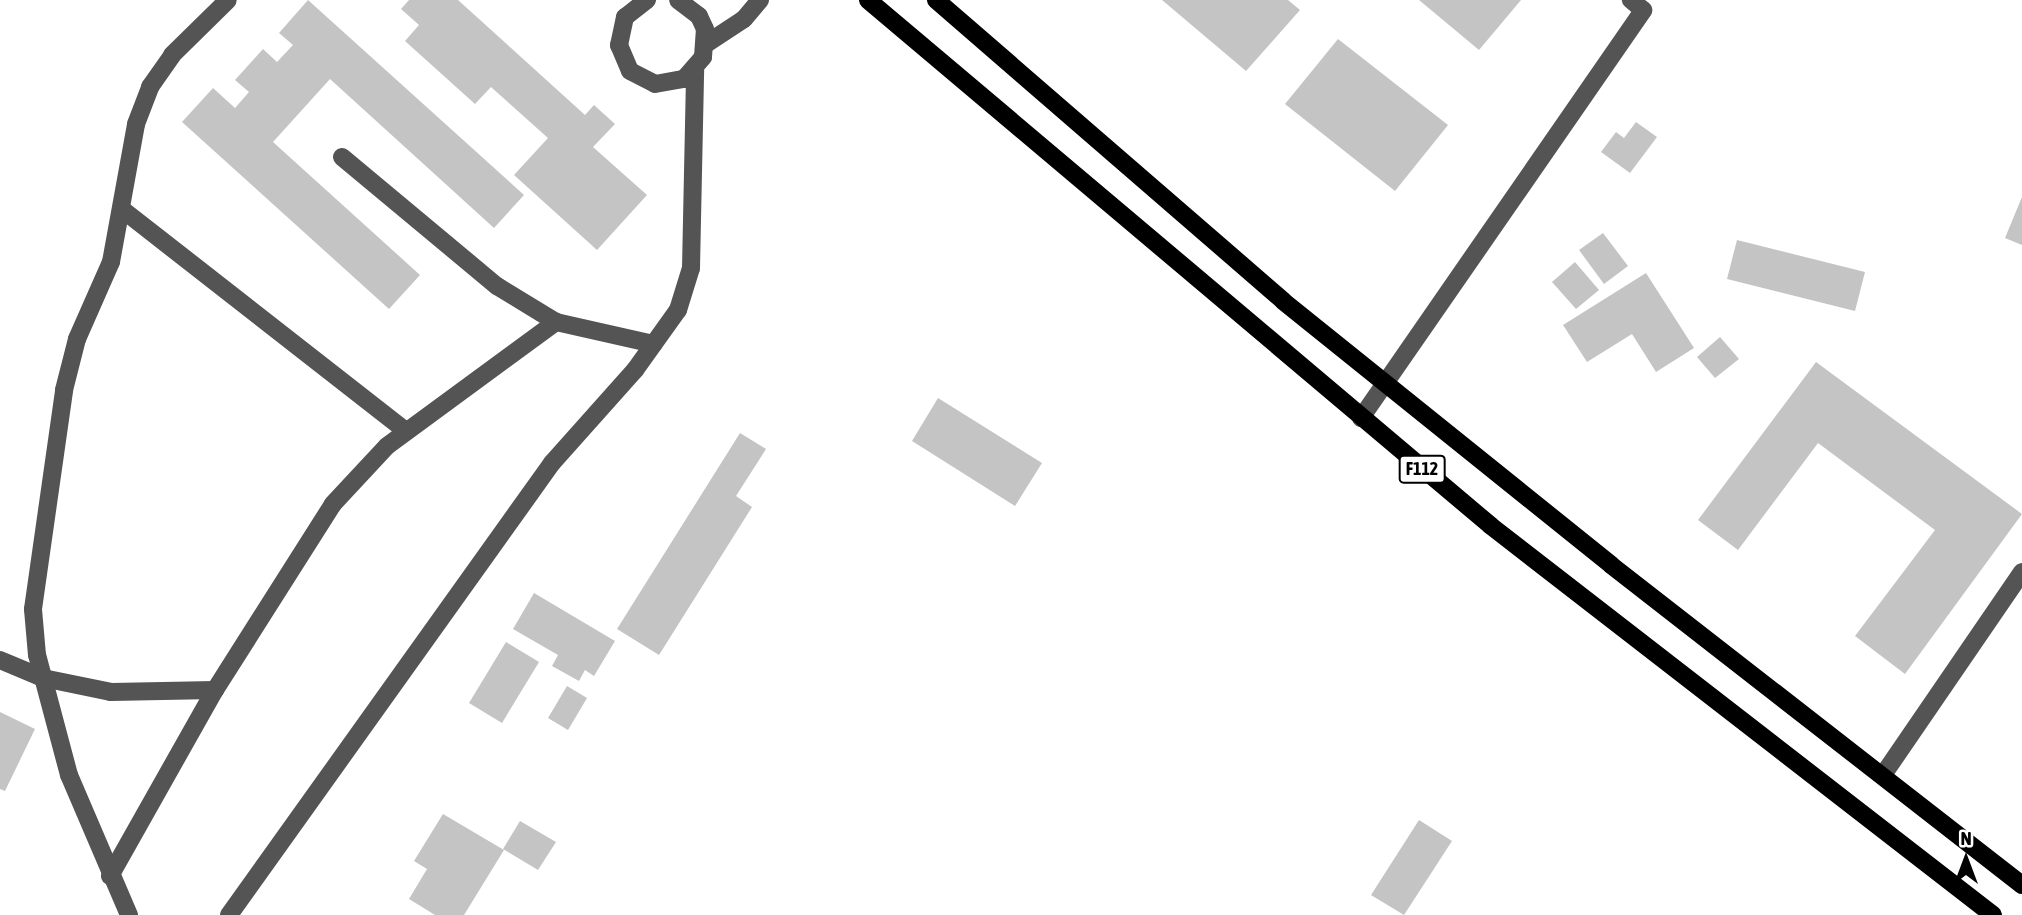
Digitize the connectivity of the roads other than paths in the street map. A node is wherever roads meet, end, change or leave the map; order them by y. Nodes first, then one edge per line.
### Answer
1 (228, 0) edge
2 (647, 0) edge
3 (678, 0) edge
4 (760, 0) edge
5 (868, 0) edge
6 (936, 0) edge
7 (1631, 0) edge
8 (706, 44) junction
9 (695, 70) junction
10 (342, 157) dead end
11 (123, 210) junction
12 (556, 322) junction
13 (654, 344) junction
14 (1385, 383) junction
15 (1361, 418) junction
16 (406, 431) junction
17 (2022, 572) edge
18 (0, 660) edge
19 (43, 678) junction
20 (215, 690) junction
21 (1883, 775) junction
22 (110, 876) junction
23 (2022, 885) edge
24 (129, 915) edge
25 (229, 915) edge
26 (1993, 915) edge

1 - 11 street
2 - 9 street
3 - 8 street
4 - 8 street
5 - 15 main road, F112
6 - 14 main road, F112
7 - 14 street
8 - 9 street
9 - 13 street
10 - 12 street
11 - 16 street
11 - 19 street
12 - 13 street
12 - 16 street
13 - 25 street
14 - 15 street
14 - 21 main road, F112
15 - 26 main road, F112
16 - 20 street
17 - 21 street
18 - 19 street
19 - 20 street
19 - 22 street
20 - 22 street
21 - 23 main road, F112
22 - 24 street

